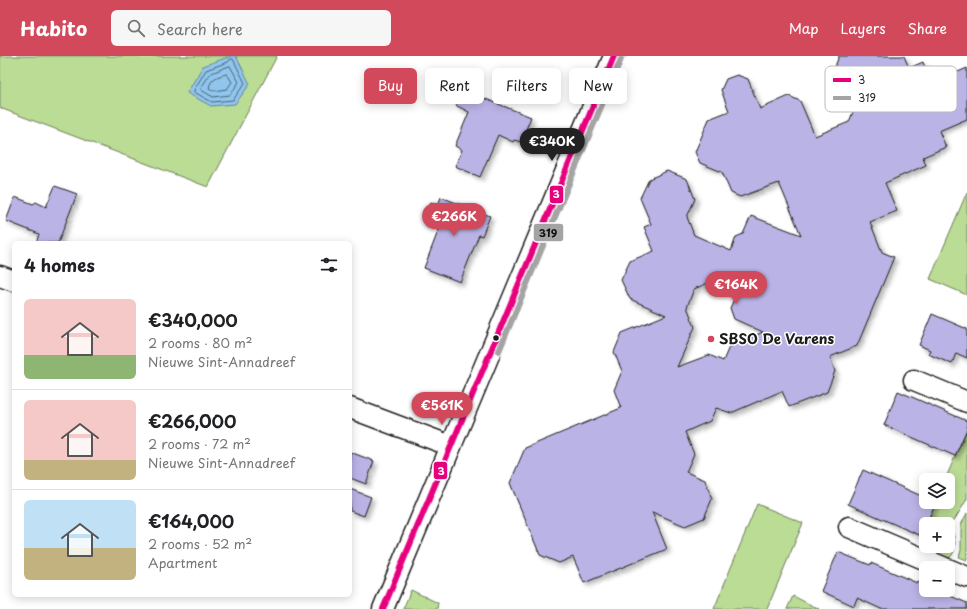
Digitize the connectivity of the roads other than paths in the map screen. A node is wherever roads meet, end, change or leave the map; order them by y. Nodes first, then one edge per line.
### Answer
1 (614, 56) edge
2 (0, 276) edge
3 (12, 280) edge
4 (914, 380) dead end
5 (967, 402) edge
6 (352, 409) edge
7 (451, 446) junction
8 (849, 528) dead end
9 (928, 561) edge
10 (955, 572) edge
11 (967, 577) edge
12 (383, 609) edge

1 - 7 street
2 - 3 street
4 - 5 street
6 - 7 street
7 - 12 street
8 - 9 street
10 - 11 street

